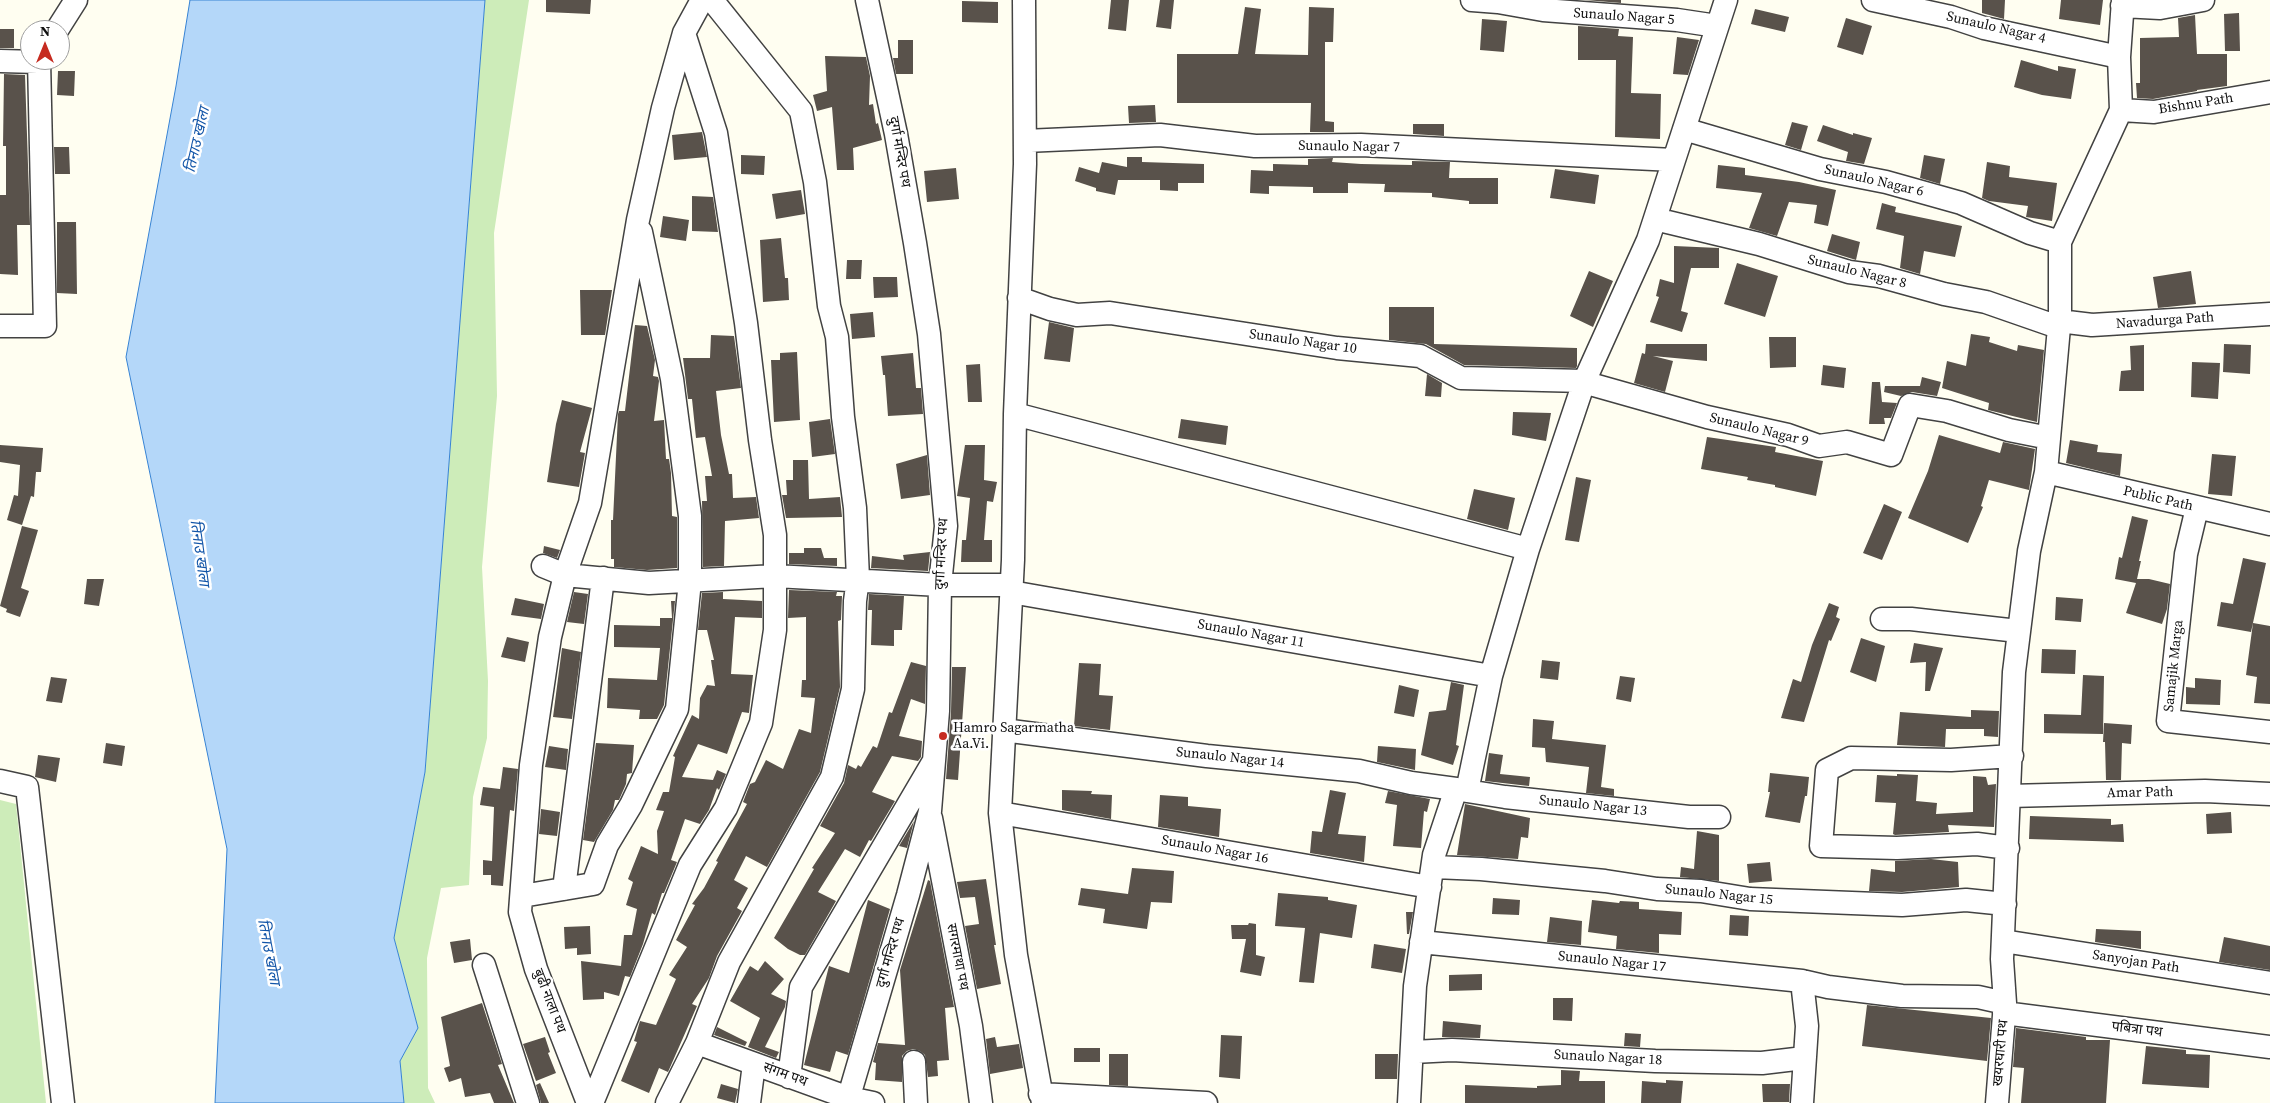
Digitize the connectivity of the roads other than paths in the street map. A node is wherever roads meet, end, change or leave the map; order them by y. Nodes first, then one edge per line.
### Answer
1 (76, 0) edge
2 (702, 0) edge
3 (712, 0) edge
4 (867, 0) edge
5 (1024, 0) edge
6 (1472, 0) edge
7 (1726, 0) edge
8 (1873, 0) edge
9 (2203, 0) edge
10 (2123, 3) edge
11 (63, 20) edge
12 (1717, 26) junction
13 (684, 33) junction
14 (2119, 57) junction
15 (0, 61) edge
16 (20, 61) edge
17 (39, 70) edge
18 (2270, 92) edge
19 (2121, 110) junction
20 (1684, 130) junction
21 (1025, 141) junction
22 (1674, 160) junction
23 (1655, 219) junction
24 (638, 220) junction
25 (2060, 242) junction
26 (1019, 298) junction
27 (2270, 314) edge
28 (2059, 324) junction
29 (0, 326) edge
30 (1584, 382) junction
31 (1015, 414) junction
32 (2049, 438) junction
33 (2046, 472) junction
34 (2197, 508) junction
35 (2270, 524) edge
36 (1528, 549) junction
37 (543, 566) dead end
38 (565, 574) junction
39 (775, 576) junction
40 (603, 578) junction
41 (858, 579) junction
42 (690, 581) junction
43 (940, 585) junction
44 (1011, 588) junction
45 (1882, 620) dead end
46 (2018, 631) junction
47 (1490, 676) junction
48 (1003, 730) junction
49 (2270, 732) edge
50 (2012, 756) junction
51 (934, 760) junction
52 (0, 781) edge
53 (1461, 790) junction
54 (2270, 794) edge
55 (2009, 796) junction
56 (930, 811) junction
57 (1000, 813) junction
58 (1719, 817) dead end
59 (2008, 848) junction
60 (1432, 877) junction
61 (564, 889) junction
62 (522, 896) junction
63 (2005, 904) junction
64 (2003, 941) junction
65 (1421, 942) junction
66 (484, 965) dead end
67 (1802, 981) junction
68 (2270, 983) edge
69 (2005, 1008) junction
70 (698, 1043) junction
71 (2270, 1047) edge
72 (1413, 1052) junction
73 (1804, 1058) junction
74 (914, 1062) dead end
75 (754, 1064) junction
76 (789, 1077) junction
77 (1042, 1099) edge
78 (849, 1102) edge
79 (63, 1103) edge
80 (528, 1103) edge
81 (588, 1103) edge
82 (592, 1103) edge
83 (667, 1103) edge
84 (749, 1103) edge
85 (873, 1103) edge
86 (916, 1103) edge
87 (981, 1103) edge
88 (1206, 1103) edge
89 (1409, 1103) edge
90 (1802, 1103) edge
91 (1997, 1103) edge

1 - 11 street
2 - 13 street, बुढी नाला पथ
3 - 41 street
4 - 43 street, दुर्गा मन्दिर पथ
5 - 21 street
6 - 12 street, Sunaulo Nagar 5
7 - 12 street
8 - 14 street, Sunaulo Nagar 4
9 - 10 street
10 - 14 street
12 - 20 street
13 - 24 street, बुढी नाला पथ
13 - 39 street
14 - 19 street
15 - 16 street
17 - 29 street
18 - 19 street, Bishnu Path
19 - 25 street
20 - 22 street
20 - 25 street, Sunaulo Nagar 6
21 - 22 street, Sunaulo Nagar 7
21 - 26 street
22 - 23 street
23 - 28 street, Sunaulo Nagar 8
23 - 30 street
24 - 38 street, बुढी नाला पथ
24 - 42 street
25 - 28 street, खयरघारी पथ
26 - 30 street, Sunaulo Nagar 10
26 - 31 street
27 - 28 street, Navadurga Path
28 - 32 street, खयरघारी पथ
30 - 32 street, Sunaulo Nagar 9
30 - 36 street
31 - 36 street
31 - 44 street
32 - 33 street, खयरघारी पथ
33 - 34 street, Public Path
33 - 46 street, खयरघारी पथ
34 - 35 street, Public Path
34 - 49 street, Samajik Marga
36 - 47 street
37 - 38 street, Sunaulo Nagar 11
38 - 40 street, Sunaulo Nagar 11
38 - 62 street, बुढी नाला पथ
39 - 41 street, Sunaulo Nagar 11
39 - 42 street, Sunaulo Nagar 11
39 - 82 street
40 - 42 street, Sunaulo Nagar 11
40 - 61 street
41 - 43 street, Sunaulo Nagar 11
41 - 70 street
42 - 61 street
43 - 44 street, Sunaulo Nagar 11
43 - 51 street, दुर्गा मन्दिर पथ
44 - 47 street, Sunaulo Nagar 11
44 - 48 street
45 - 46 street
46 - 50 street, खयरघारी पथ
47 - 53 street
48 - 53 street, Sunaulo Nagar 14
48 - 57 street
50 - 55 street, खयरघारी पथ
50 - 59 street
51 - 56 street, दुर्गा मन्दिर पथ
51 - 76 street
52 - 79 street
53 - 58 street, Sunaulo Nagar 13
53 - 60 street
54 - 55 street, Amar Path
55 - 59 street, खयरघारी पथ
56 - 78 street, दुर्गा मन्दिर पथ
56 - 87 street, सगरमाथा पथ
57 - 60 street, Sunaulo Nagar 16
57 - 77 street
59 - 63 street, खयरघारी पथ
60 - 63 street, Sunaulo Nagar 15
60 - 65 street
61 - 62 street
62 - 81 street, बुढी नाला पथ
63 - 64 street, खयरघारी पथ
64 - 68 street, Sanyojan Path
64 - 69 street, खयरघारी पथ
65 - 67 street, Sunaulo Nagar 17
65 - 72 street
66 - 80 street
67 - 69 street, Sunaulo Nagar 17
67 - 73 street
69 - 71 street, पबित्रा पथ
69 - 91 street, खयरघारी पथ
70 - 75 street, संगम पथ
70 - 83 street
72 - 73 street, Sunaulo Nagar 18
72 - 89 street
73 - 90 street
74 - 86 street
75 - 76 street, संगम पथ
75 - 84 street
76 - 78 street, संगम पथ
77 - 88 street
78 - 85 street, संगम पथ

